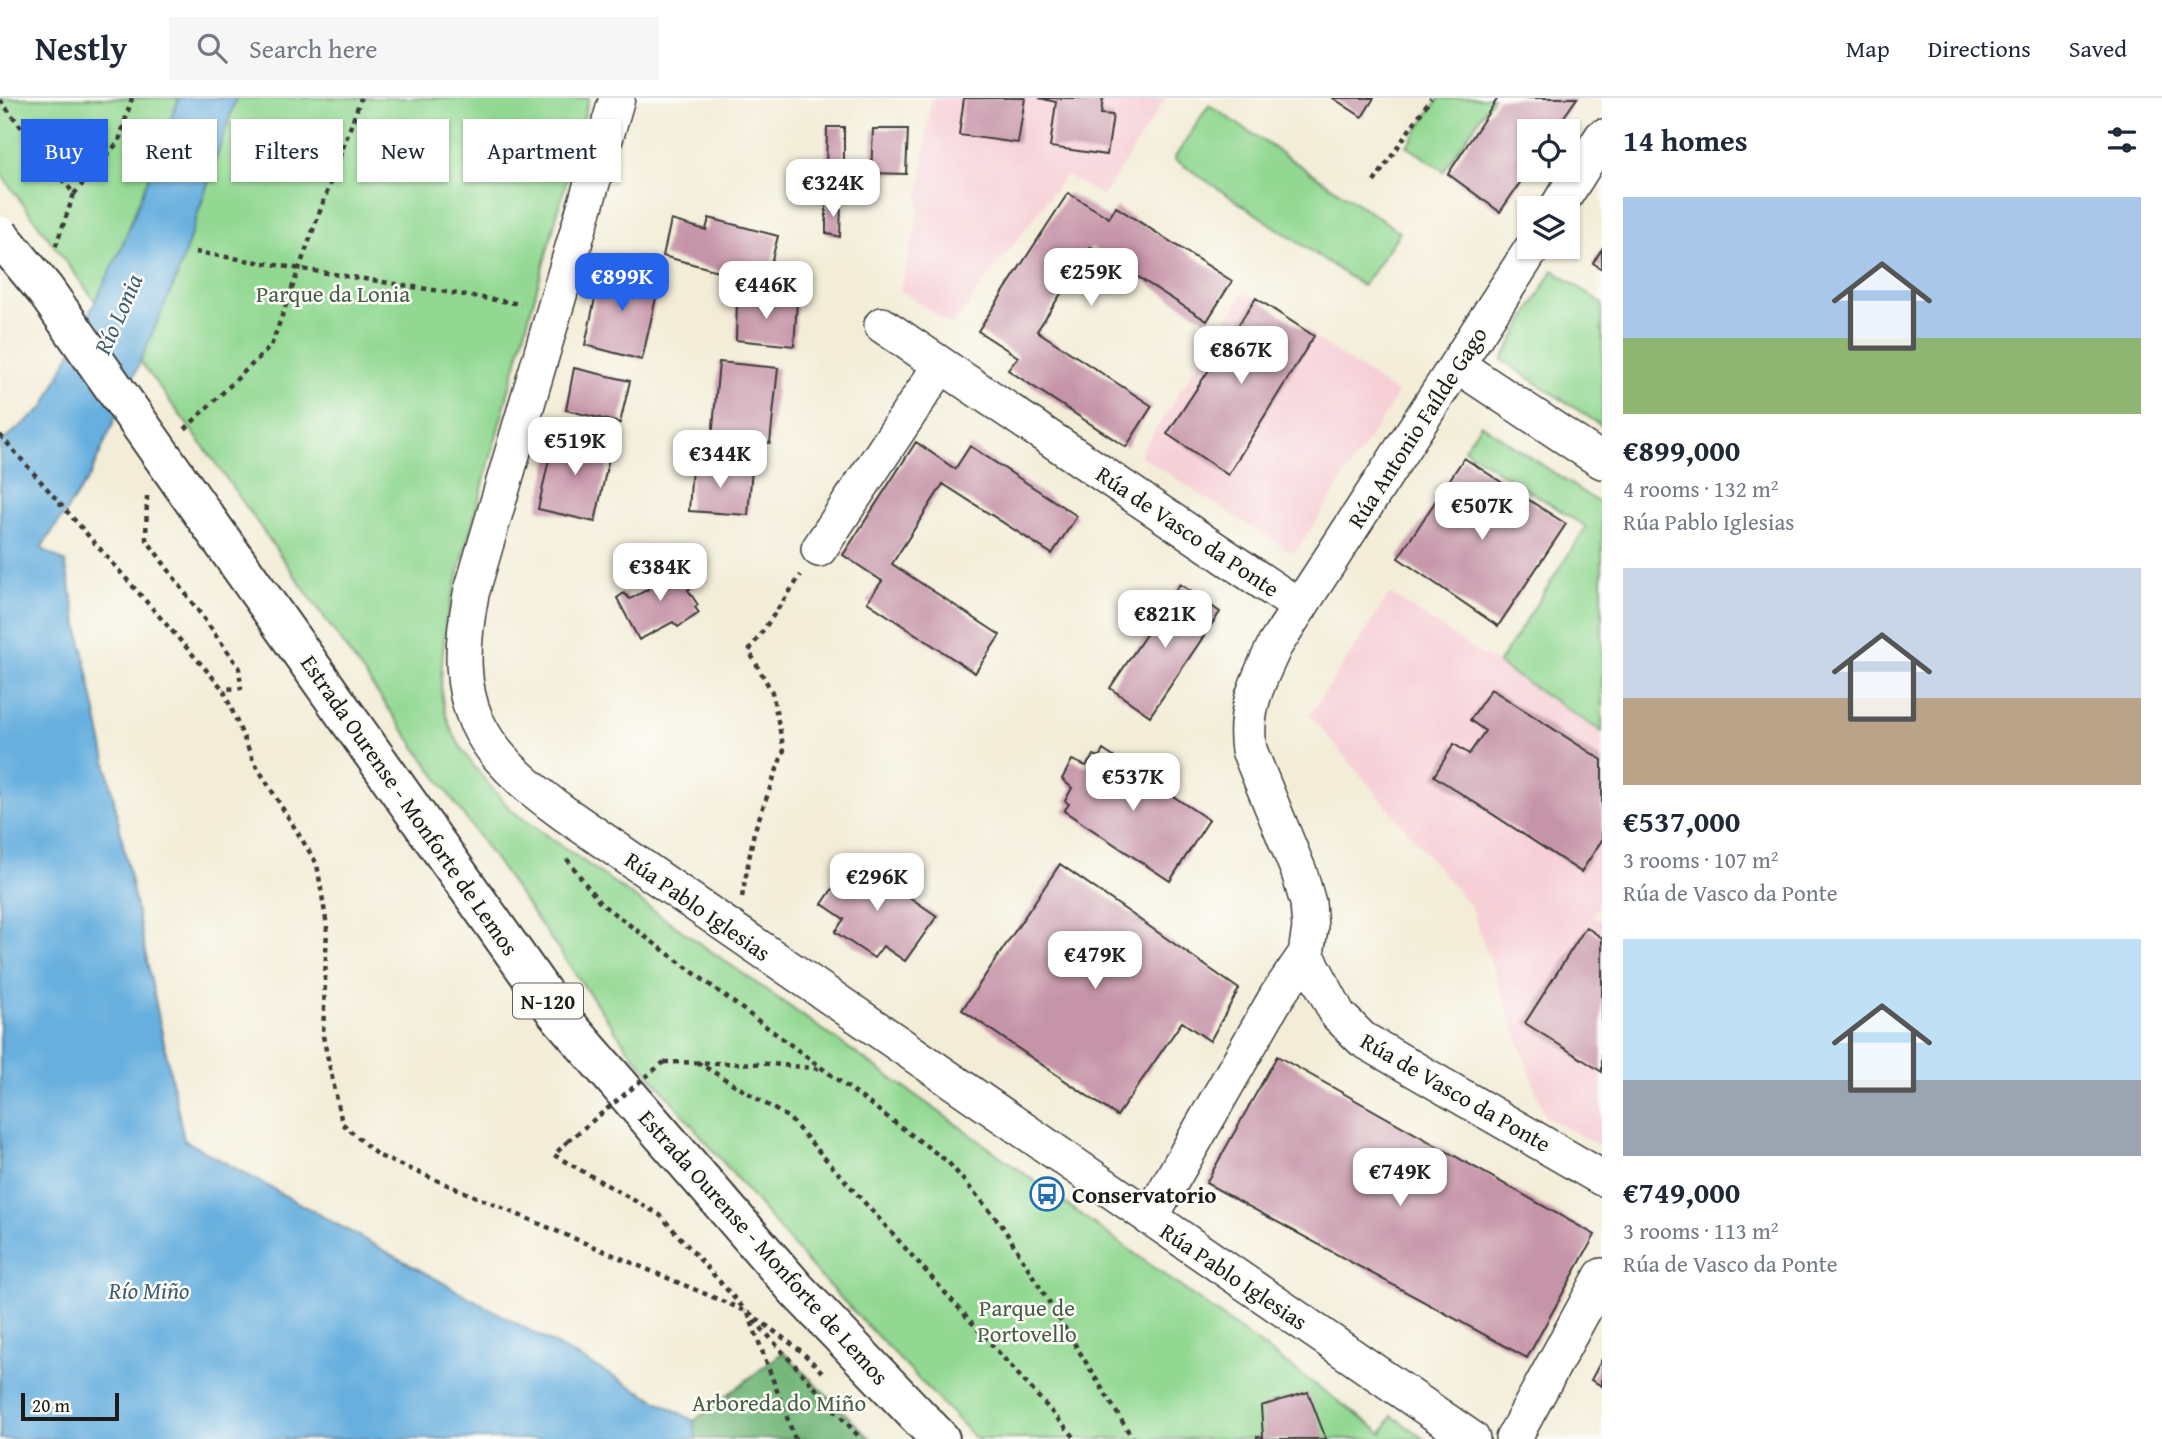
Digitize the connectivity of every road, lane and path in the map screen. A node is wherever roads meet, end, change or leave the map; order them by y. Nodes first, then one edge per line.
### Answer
1 (132, 98) edge
2 (360, 98) edge
3 (617, 98) edge
4 (1431, 98) edge
5 (0, 100) edge
6 (1602, 137) edge
7 (1374, 182) dead end
8 (74, 194) junction
9 (1565, 196) edge
10 (0, 236) edge
11 (195, 251) dead end
12 (50, 259) dead end
13 (1524, 259) edge
14 (299, 268) junction
15 (553, 309) junction
16 (882, 325) dead end
17 (941, 365) junction
18 (1457, 365) junction
19 (0, 435) edge
20 (176, 438) dead end
21 (1602, 461) edge
22 (147, 484) dead end
23 (819, 549) joint
24 (1300, 607) junction
25 (223, 689) junction
26 (564, 854) dead end
27 (736, 932) junction
28 (1306, 954) junction
29 (697, 1062) junction
30 (823, 1069) junction
31 (1602, 1178) edge
32 (1150, 1218) junction
33 (1602, 1276) edge
34 (748, 1312) junction
35 (828, 1378) dead end
36 (795, 1439) edge
37 (861, 1439) edge
38 (940, 1439) edge
39 (1076, 1439) edge
40 (1132, 1439) edge
41 (1472, 1439) edge
42 (1513, 1439) edge

1 - 8 path
2 - 14 path
3 - 15 street, Rúa Pablo Iglesias
4 - 7 path
5 - 8 path
6 - 9 street
8 - 12 path
10 - 38 highway, Estrada Ourense - Monforte de Lemos / N-120, bridge
11 - 14 path
13 - 18 street, Rúa Antonio Faílde Gago
14 - 15 path
14 - 20 path
15 - 27 street, Rúa Pablo Iglesias
16 - 17 street, Rúa de Vasco da Ponte
17 - 23 street
17 - 24 street, Rúa de Vasco da Ponte
18 - 21 street
18 - 24 street, Rúa Antonio Faílde Gago
19 - 25 path
22 - 25 path
23 - 27 path
24 - 28 street, Rúa de Vasco da Ponte
25 - 34 path
26 - 30 path
27 - 32 street, Rúa Pablo Iglesias
28 - 31 street, Rúa de Vasco da Ponte
28 - 32 street, Rúa de Vasco da Ponte
29 - 30 path
29 - 34 path, bridge
29 - 39 path
30 - 40 path
32 - 41 street, Rúa Pablo Iglesias
33 - 42 street
34 - 35 path
34 - 36 path
34 - 37 path

